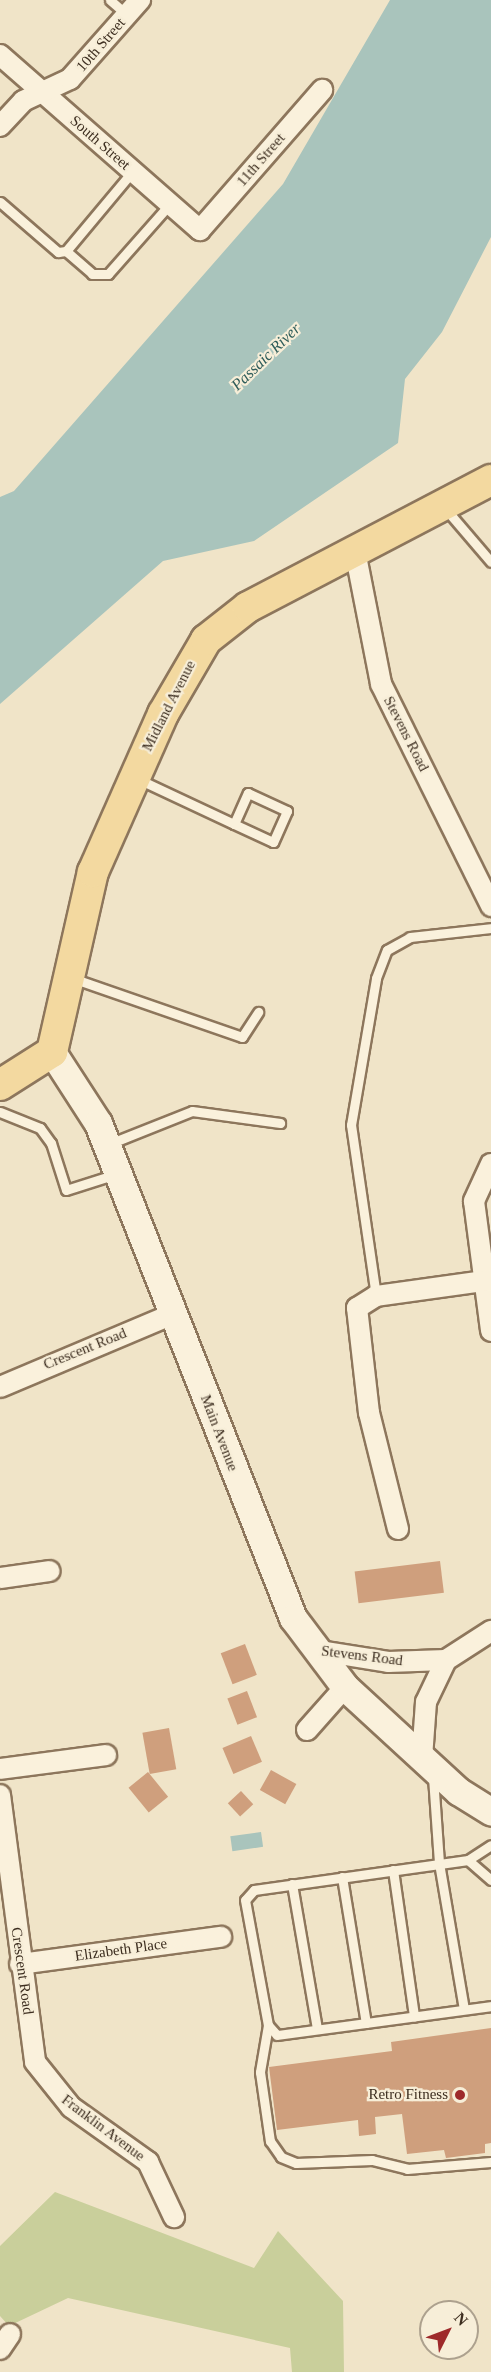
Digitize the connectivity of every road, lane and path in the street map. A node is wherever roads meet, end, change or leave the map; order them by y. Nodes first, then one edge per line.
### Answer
1 (110, 0) edge
2 (134, 7) edge
3 (0, 55) edge
4 (322, 90) dead end
5 (42, 92) junction
6 (0, 126) edge
7 (133, 171) junction
8 (0, 202) edge
9 (170, 204) junction
10 (200, 230) joint
11 (66, 251) junction
12 (491, 480) edge
13 (443, 505) junction
14 (355, 551) junction
15 (491, 562) edge
16 (134, 777) junction
17 (234, 824) junction
18 (491, 906) edge
19 (491, 928) edge
20 (67, 976) junction
21 (258, 1012) dead end
22 (52, 1052) junction
23 (0, 1085) edge
24 (0, 1112) edge
25 (280, 1123) dead end
26 (106, 1145) junction
27 (491, 1164) edge
28 (118, 1174) junction
29 (488, 1280) edge
30 (376, 1296) junction
31 (173, 1314) junction
32 (491, 1331) edge
33 (0, 1387) edge
34 (398, 1529) dead end
35 (50, 1572) dead end
36 (0, 1578) edge
37 (490, 1632) edge
38 (314, 1650) junction
39 (446, 1660) junction
40 (345, 1687) junction
41 (307, 1730) dead end
42 (106, 1755) dead end
43 (427, 1763) junction
44 (0, 1769) edge
45 (0, 1795) edge
46 (491, 1812) edge
47 (491, 1845) edge
48 (468, 1860) junction
49 (439, 1863) junction
50 (393, 1870) junction
51 (342, 1877) junction
52 (491, 1880) edge
53 (292, 1884) junction
54 (220, 1936) dead end
55 (21, 1964) junction
56 (491, 2006) edge
57 (464, 2009) junction
58 (414, 2016) junction
59 (366, 2023) junction
60 (268, 2025) junction
61 (317, 2029) junction
62 (43, 2074) joint
63 (491, 2162) edge
64 (174, 2217) dead end

1 - 2 lane
2 - 5 street, 10th Street
3 - 5 street, South Street
4 - 10 street, 11th Street
5 - 6 street, 10th Street
5 - 7 street, South Street
7 - 9 street, South Street
7 - 11 lane
8 - 11 lane
9 - 10 street, South Street
9 - 11 lane
12 - 13 main road, Midland Avenue
13 - 14 main road, Midland Avenue
13 - 15 lane
14 - 16 main road, Midland Avenue
14 - 18 street, Stevens Road
16 - 17 lane
16 - 20 main road, Midland Avenue
17 - 17 lane
19 - 30 lane
20 - 21 lane
20 - 22 main road, Midland Avenue
22 - 23 main road
22 - 26 street, Main Avenue
24 - 28 lane
25 - 26 lane
26 - 28 street, Main Avenue
27 - 29 street
28 - 31 street, Main Avenue
29 - 30 street
29 - 32 street
30 - 34 street
31 - 33 street, Crescent Road
31 - 38 street, Main Avenue
35 - 36 street
37 - 39 street, Stevens Road
38 - 39 street, Stevens Road
38 - 40 street, Main Avenue
39 - 43 street
40 - 41 street
40 - 43 street, Main Avenue
42 - 44 street
43 - 46 street, Main Avenue
43 - 49 lane
45 - 55 street, Crescent Road
47 - 48 lane
48 - 49 lane
48 - 52 lane
49 - 50 lane
49 - 57 lane
50 - 51 lane
50 - 58 lane
51 - 53 lane
51 - 59 lane
53 - 60 lane
53 - 61 lane
54 - 55 street, Elizabeth Place
55 - 62 street, Crescent Road
56 - 57 lane
57 - 58 lane
58 - 59 lane
59 - 61 lane
60 - 61 lane
60 - 63 lane
62 - 64 street, Franklin Avenue

